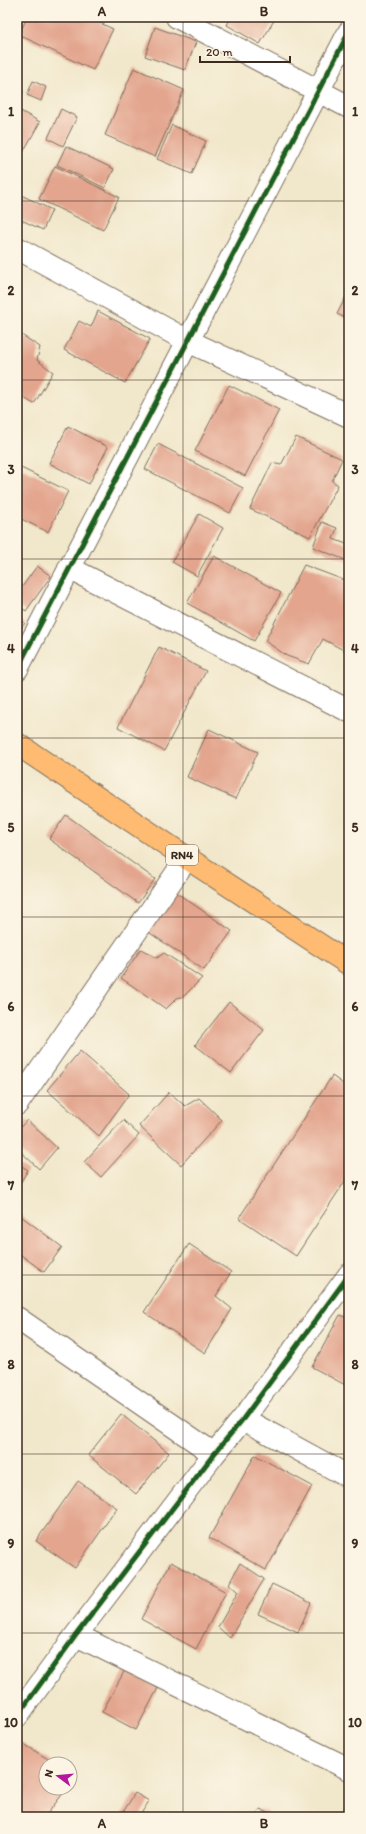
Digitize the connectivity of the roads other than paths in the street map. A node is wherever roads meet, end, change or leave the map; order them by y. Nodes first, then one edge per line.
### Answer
1 (177, 17) edge
2 (349, 32) edge
3 (317, 90) junction
4 (349, 107) edge
5 (17, 248) edge
6 (188, 341) junction
7 (349, 416) edge
8 (69, 568) junction
9 (17, 668) edge
10 (349, 711) edge
11 (17, 744) edge
12 (187, 858) junction
13 (349, 964) edge
14 (17, 1104) edge
15 (349, 1275) edge
16 (17, 1318) edge
17 (243, 1419) junction
18 (214, 1454) junction
19 (349, 1477) edge
20 (76, 1635) junction
21 (21, 1703) edge
22 (349, 1769) edge

1 - 3 street
2 - 3 street
3 - 4 street
3 - 6 street
5 - 6 street
6 - 7 street
6 - 8 street
8 - 9 street
8 - 10 street
11 - 12 highway, RN4
12 - 13 highway, RN4
12 - 14 street
15 - 17 street
16 - 18 street
17 - 18 street
17 - 19 street
18 - 20 street
20 - 21 street
20 - 22 street

